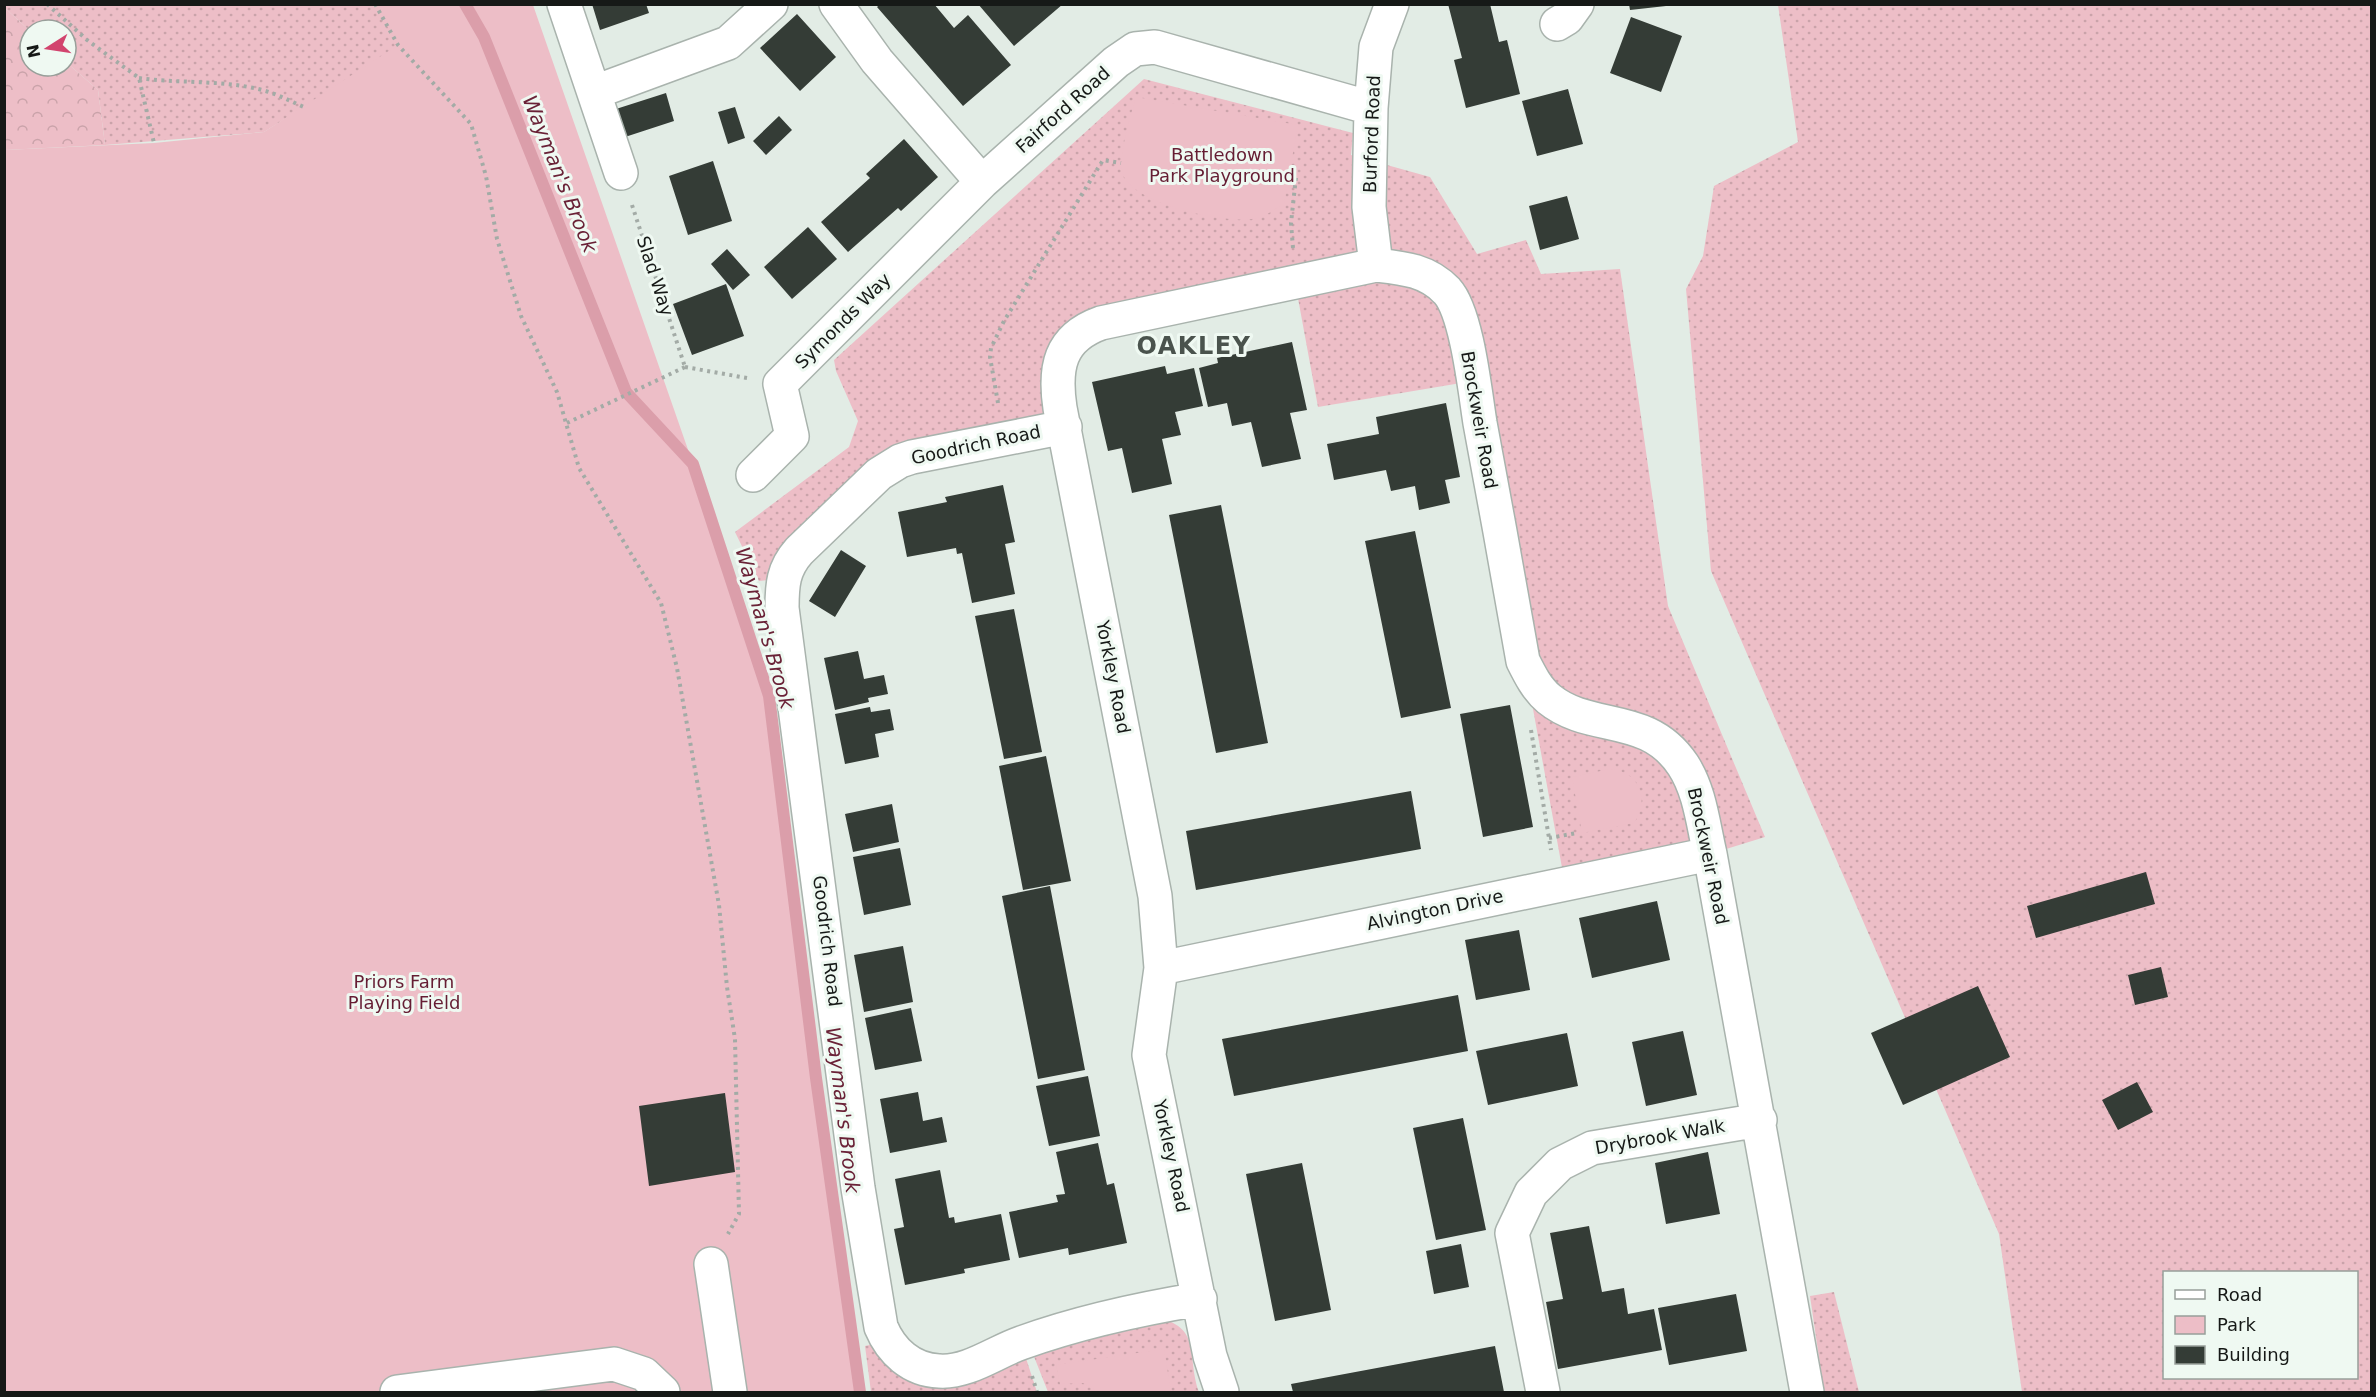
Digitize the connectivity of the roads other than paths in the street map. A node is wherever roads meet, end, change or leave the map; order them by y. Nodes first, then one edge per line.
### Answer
1 (564, 4) edge
2 (771, 4) edge
3 (836, 4) edge
4 (1392, 4) edge
5 (595, 92) junction
6 (1371, 108) junction
7 (621, 173) road end
8 (982, 182) junction
9 (1376, 265) junction
10 (1439, 285) joint
11 (1065, 427) junction
12 (753, 475) dead end
13 (1710, 854) junction
14 (1161, 968) junction
15 (1760, 1120) junction
16 (711, 1264) road end
17 (1200, 1299) junction
18 (1808, 1389) edge
19 (397, 1392) edge
20 (663, 1392) edge
21 (730, 1392) edge
22 (1222, 1392) edge
23 (1543, 1392) edge

1 - 5 street
2 - 5 street
3 - 8 street
4 - 6 street, Burford Road
5 - 7 street
6 - 8 street, Fairford Road
6 - 9 street, Burford Road
8 - 12 street, Symonds Way
9 - 10 street, Yorkley Road
9 - 11 street, Yorkley Road
10 - 13 street, Brockweir Road
11 - 14 street, Yorkley Road
11 - 17 street, Goodrich Road
13 - 14 street, Alvington Drive
13 - 15 street, Brockweir Road
14 - 17 street, Yorkley Road
15 - 18 street, Brockweir Road
15 - 23 street, Drybrook Walk
16 - 21 street
17 - 22 street, Yorkley Road
19 - 20 street

